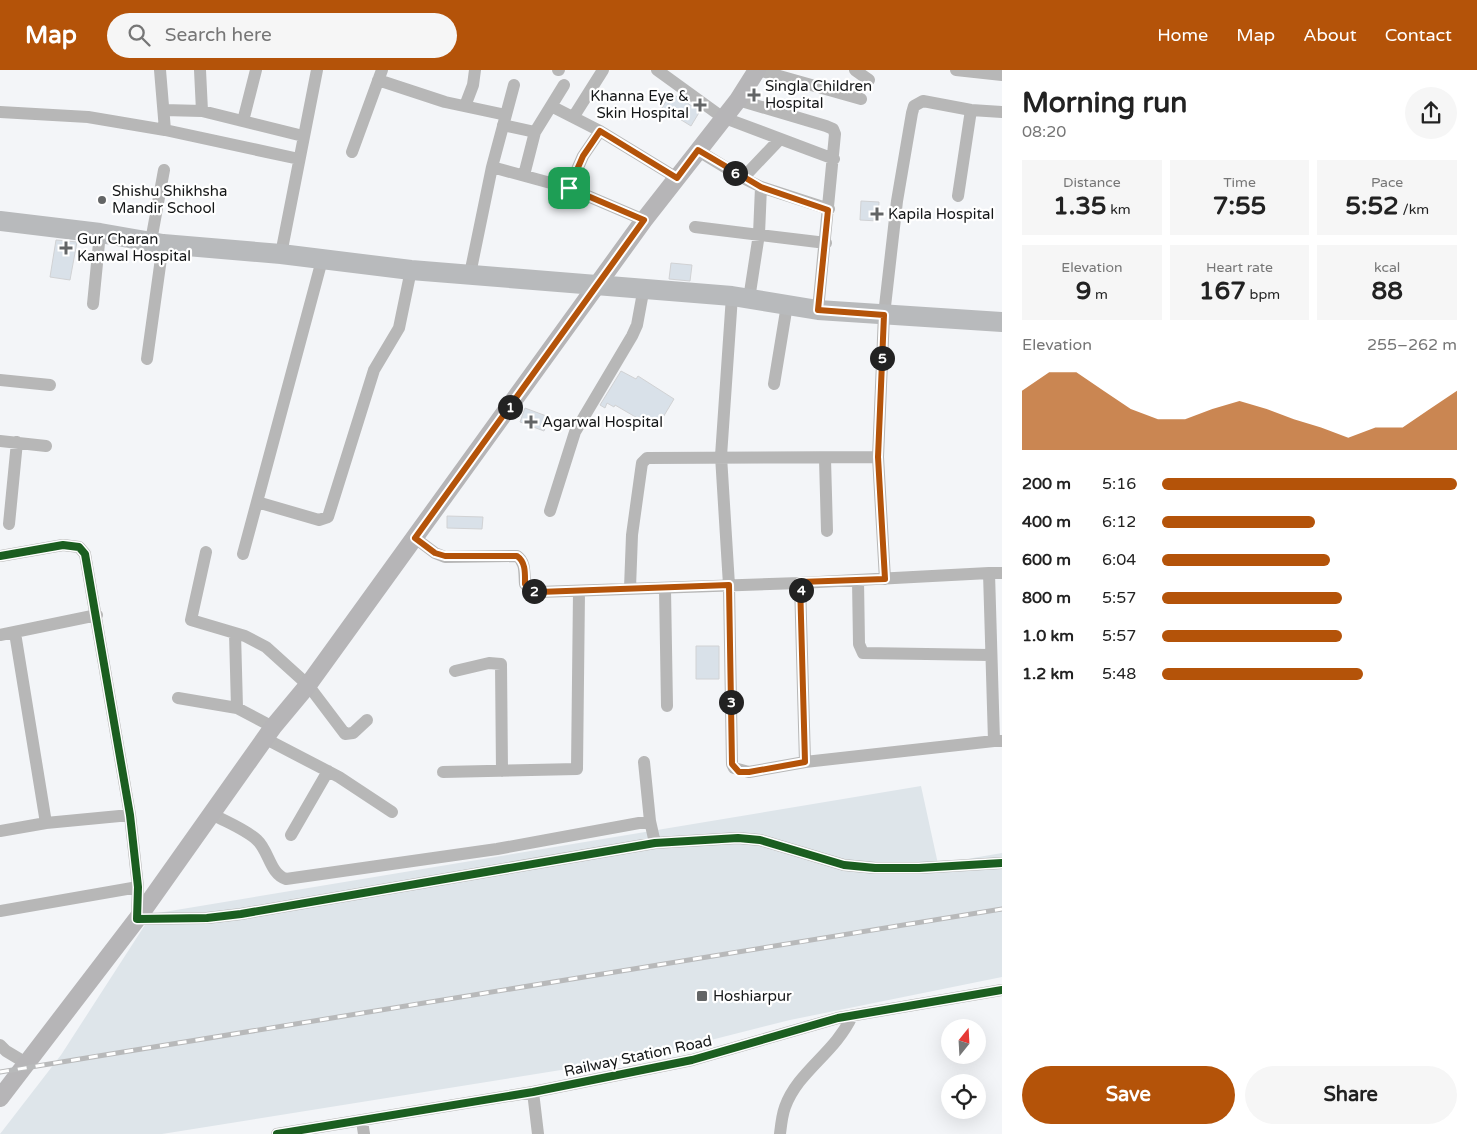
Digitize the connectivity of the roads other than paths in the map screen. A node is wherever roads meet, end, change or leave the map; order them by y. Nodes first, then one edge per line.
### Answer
1 (160, 70) edge
2 (200, 70) edge
3 (256, 70) edge
4 (317, 70) edge
5 (475, 70) edge
6 (603, 70) edge
7 (657, 70) edge
8 (758, 70) edge
9 (855, 70) edge
10 (956, 70) edge
11 (380, 75) edge
12 (1002, 76) edge
13 (869, 80) dead end
14 (514, 85) dead end
15 (564, 85) dead end
16 (860, 99) dead end
17 (738, 100) junction
18 (465, 106) junction
19 (552, 106) junction
20 (164, 110) junction
21 (971, 110) junction
22 (202, 111) junction
23 (0, 112) edge
24 (1002, 112) edge
25 (574, 116) junction
26 (722, 117) junction
27 (504, 120) junction
28 (243, 121) junction
29 (164, 130) junction
30 (600, 131) junction
31 (535, 132) junction
32 (303, 136) junction
33 (779, 140) junction
34 (698, 150) junction
35 (352, 152) dead end
36 (299, 158) junction
37 (834, 160) junction
38 (492, 167) junction
39 (164, 170) dead end
40 (524, 175) junction
41 (677, 178) junction
42 (743, 178) junction
43 (761, 187) junction
44 (569, 188) junction
45 (958, 196) dead end
46 (828, 210) junction
47 (644, 220) junction
48 (0, 221) edge
49 (695, 226) dead end
50 (100, 233) junction
51 (760, 234) junction
52 (157, 242) junction
53 (826, 243) junction
54 (281, 254) junction
55 (322, 260) junction
56 (411, 270) junction
57 (470, 274) junction
58 (598, 284) junction
59 (644, 287) junction
60 (740, 297) junction
61 (93, 304) dead end
62 (787, 305) junction
63 (818, 310) junction
64 (884, 315) junction
65 (1002, 322) edge
66 (147, 359) dead end
67 (0, 380) edge
68 (774, 384) dead end
69 (50, 385) dead end
70 (0, 441) edge
71 (17, 442) junction
72 (46, 446) dead end
73 (721, 456) junction
74 (878, 457) junction
75 (826, 459) junction
76 (257, 502) junction
77 (550, 511) dead end
78 (9, 524) dead end
79 (827, 531) dead end
80 (415, 538) junction
81 (206, 552) dead end
82 (243, 554) dead end
83 (0, 556) edge
84 (996, 573) edge
85 (885, 579) junction
86 (858, 580) junction
87 (800, 582) junction
88 (729, 585) junction
89 (630, 588) junction
90 (665, 588) junction
91 (579, 592) junction
92 (97, 615) junction
93 (15, 633) junction
94 (236, 633) junction
95 (0, 635) edge
96 (990, 655) junction
97 (455, 671) dead end
98 (308, 685) junction
99 (178, 698) dead end
100 (667, 706) dead end
101 (237, 708) junction
102 (367, 720) dead end
103 (270, 733) junction
104 (998, 741) edge
105 (644, 762) dead end
106 (805, 762) junction
107 (328, 771) junction
108 (502, 771) junction
109 (443, 772) dead end
110 (392, 812) dead end
111 (130, 814) junction
112 (212, 814) junction
113 (650, 821) junction
114 (46, 823) junction
115 (0, 831) edge
116 (291, 835) dead end
117 (655, 843) junction
118 (1002, 863) edge
119 (138, 887) junction
120 (0, 911) edge
121 (137, 919) junction
122 (1002, 990) edge
123 (852, 1016) junction
124 (0, 1045) edge
125 (26, 1063) junction
126 (533, 1092) junction
127 (0, 1098) edge
128 (362, 1120) junction
129 (277, 1134) edge
130 (364, 1134) edge
131 (538, 1134) edge
132 (780, 1134) edge

1 - 20 street
2 - 22 street
3 - 28 street
4 - 32 street
5 - 18 street
6 - 25 street
7 - 26 street
8 - 16 street
8 - 17 main road
9 - 13 street
10 - 12 street
11 - 18 street
11 - 35 street
14 - 27 street
15 - 19 street
17 - 26 main road
17 - 37 street
18 - 27 street
19 - 25 street
19 - 31 street
20 - 22 street
20 - 29 street
21 - 24 street
21 - 45 street
21 - 64 street
22 - 28 street
23 - 29 street
25 - 30 street
26 - 33 street
26 - 34 main road
27 - 31 street
27 - 38 street
28 - 32 street
29 - 36 street
30 - 41 street
30 - 44 street
31 - 40 street
32 - 36 street
33 - 37 street
33 - 42 street
34 - 41 main road
34 - 42 street
36 - 54 street
37 - 46 street
38 - 40 street
38 - 57 street
39 - 52 street
40 - 44 street
41 - 47 main road
42 - 43 street
43 - 46 street
43 - 51 street
44 - 47 street
46 - 53 street
47 - 58 main road
48 - 50 main road
49 - 51 street
50 - 52 main road
50 - 61 street
51 - 53 street
51 - 60 street
52 - 54 main road
52 - 66 street
53 - 63 street
54 - 55 main road
55 - 56 main road
55 - 76 street
56 - 57 main road
56 - 76 street
57 - 58 main road
58 - 59 main road
58 - 80 main road
59 - 60 main road
59 - 77 street
60 - 62 main road
60 - 73 street
62 - 63 main road
62 - 68 street
63 - 64 main road
64 - 65 main road
64 - 74 street
67 - 69 street
70 - 71 street
71 - 72 street
71 - 78 street
73 - 75 street
73 - 88 street
73 - 89 street
74 - 75 street
74 - 85 street
75 - 79 street
76 - 82 street
80 - 91 street
80 - 98 main road
81 - 94 street
83 - 92 street
84 - 85 street
84 - 96 street
85 - 86 street
86 - 87 street
86 - 96 street
87 - 88 street
87 - 106 street
88 - 90 street
88 - 106 street
89 - 90 street
89 - 91 street
90 - 100 street
91 - 108 street
92 - 93 street
92 - 111 street
93 - 95 street
93 - 114 street
94 - 98 street
94 - 101 street
96 - 104 street
97 - 108 street
98 - 102 street
98 - 103 main road
99 - 101 street
101 - 103 street
103 - 107 street
103 - 112 main road
104 - 106 street
105 - 113 street
107 - 110 street
107 - 116 street
108 - 109 street
111 - 114 street
111 - 119 street
112 - 113 street
112 - 121 main road
113 - 117 street
114 - 115 street
117 - 118 street
117 - 121 street
119 - 120 street
119 - 121 street
121 - 125 main road
122 - 123 street, Railway Station Road
123 - 126 street, Railway Station Road
123 - 132 street
124 - 125 street
125 - 127 main road
126 - 128 street, Railway Station Road
126 - 131 street
128 - 129 street, Railway Station Road
128 - 130 street

